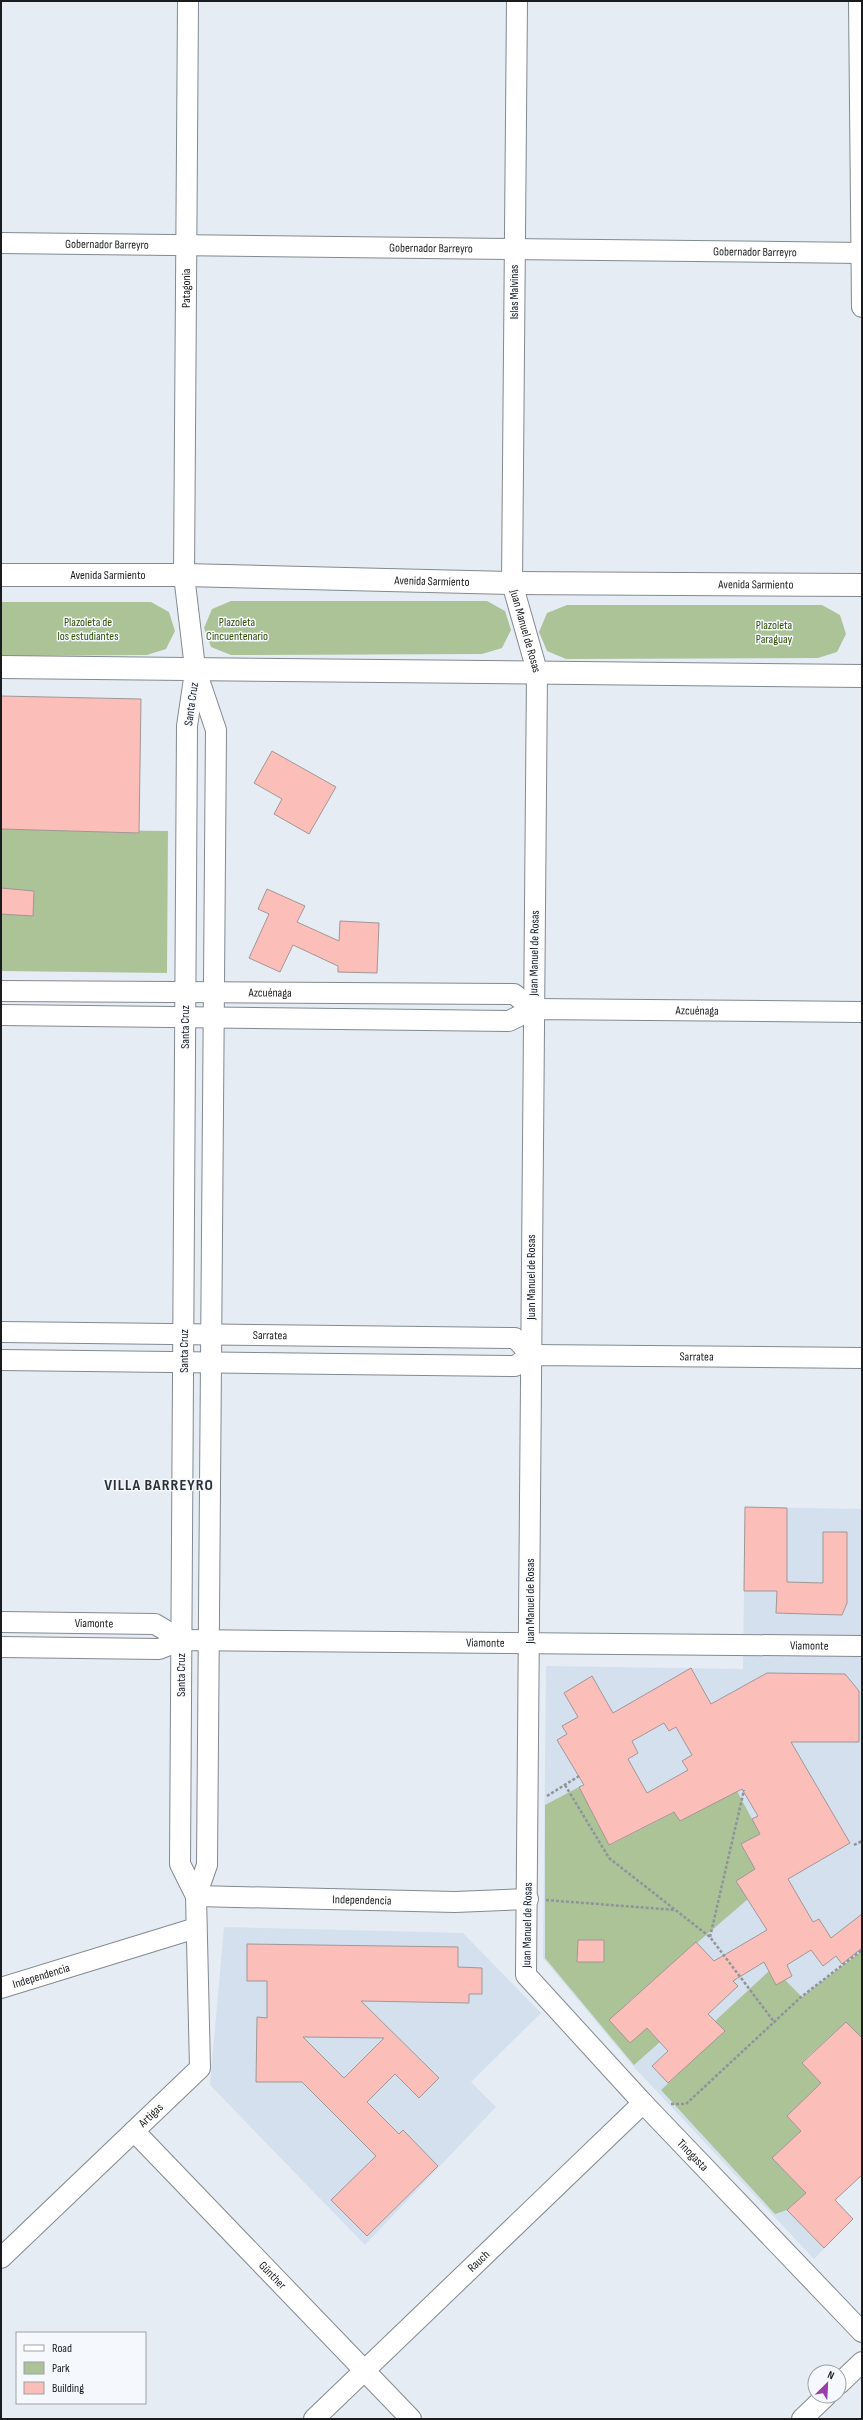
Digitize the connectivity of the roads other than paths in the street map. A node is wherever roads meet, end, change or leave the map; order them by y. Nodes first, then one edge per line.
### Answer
1 (188, 1) edge
2 (517, 1) edge
3 (859, 1) edge
4 (1, 243) edge
5 (186, 245) junction
6 (515, 249) junction
7 (862, 253) edge
8 (862, 308) edge
9 (1, 575) edge
10 (184, 575) junction
11 (512, 583) junction
12 (862, 585) edge
13 (1, 667) edge
14 (195, 668) junction
15 (537, 671) junction
16 (862, 676) edge
17 (1, 991) edge
18 (185, 992) junction
19 (214, 992) junction
20 (533, 1009) junction
21 (862, 1012) edge
22 (1, 1015) edge
23 (185, 1017) junction
24 (214, 1018) junction
25 (1, 1332) edge
26 (183, 1334) junction
27 (211, 1334) junction
28 (531, 1355) junction
29 (862, 1358) edge
30 (1, 1360) edge
31 (184, 1362) junction
32 (211, 1362) junction
33 (1, 1622) edge
34 (182, 1640) junction
35 (209, 1641) junction
36 (529, 1643) junction
37 (862, 1646) edge
38 (1, 1647) edge
39 (196, 1896) junction
40 (528, 1899) junction
41 (196, 1928) junction
42 (526, 1975) joint
43 (1, 1988) edge
44 (643, 2103) junction
45 (134, 2131) junction
46 (1, 2258) edge
47 (862, 2332) edge
48 (862, 2362) edge
49 (364, 2370) junction
50 (847, 2376) edge
51 (818, 2404) edge
52 (314, 2419) edge
53 (411, 2419) edge
54 (802, 2419) edge

1 - 5 street, Patagonia
2 - 6 street, Islas Malvinas
3 - 7 street
4 - 5 street, Gobernador Barreyro
5 - 6 street, Gobernador Barreyro
5 - 10 street, Patagonia
6 - 7 street, Gobernador Barreyro
6 - 11 street, Islas Malvinas
7 - 8 street
9 - 10 main road, Avenida Sarmiento
10 - 11 main road, Avenida Sarmiento
10 - 14 street, Patagonia
11 - 12 main road, Avenida Sarmiento
11 - 15 street, Juan Manuel de Rosas
13 - 14 main road
14 - 15 main road
14 - 18 street, Santa Cruz
14 - 19 street, Santa Cruz
15 - 16 main road
15 - 20 street, Juan Manuel de Rosas
17 - 18 street, Azcuénaga
18 - 19 street, Azcuénaga
18 - 23 street, Santa Cruz
19 - 20 street, Azcuénaga
19 - 24 street, Santa Cruz
20 - 21 street, Azcuénaga
20 - 24 street, Azcuénaga
20 - 28 street, Juan Manuel de Rosas
22 - 23 street, Azcuénaga
23 - 24 street, Azcuénaga
23 - 26 street, Santa Cruz
24 - 27 street, Santa Cruz
25 - 26 street, Sarratea
26 - 27 street, Sarratea
26 - 31 street, Santa Cruz
27 - 28 street, Sarratea
27 - 32 street, Santa Cruz
28 - 29 street, Sarratea
28 - 32 street
28 - 36 street, Juan Manuel de Rosas
30 - 31 street
31 - 32 street
31 - 34 street, Santa Cruz
32 - 35 street, Santa Cruz
33 - 34 street, Viamonte
34 - 35 street, Viamonte
34 - 38 street, Viamonte
34 - 39 street, Santa Cruz
35 - 36 street, Viamonte
35 - 39 street, Santa Cruz
36 - 37 street, Viamonte
36 - 40 street, Juan Manuel de Rosas
39 - 40 street, Independencia
39 - 41 street, Santa Cruz
40 - 42 street, Juan Manuel de Rosas
41 - 43 street, Independencia
41 - 45 street, Artigas
42 - 44 street, Tinogasta
44 - 47 street, Tinogasta
44 - 49 street, Rauch
45 - 46 street, Artigas
45 - 49 street, Günther
48 - 50 street
49 - 52 street, Rauch
49 - 53 street, Günther
51 - 54 street

